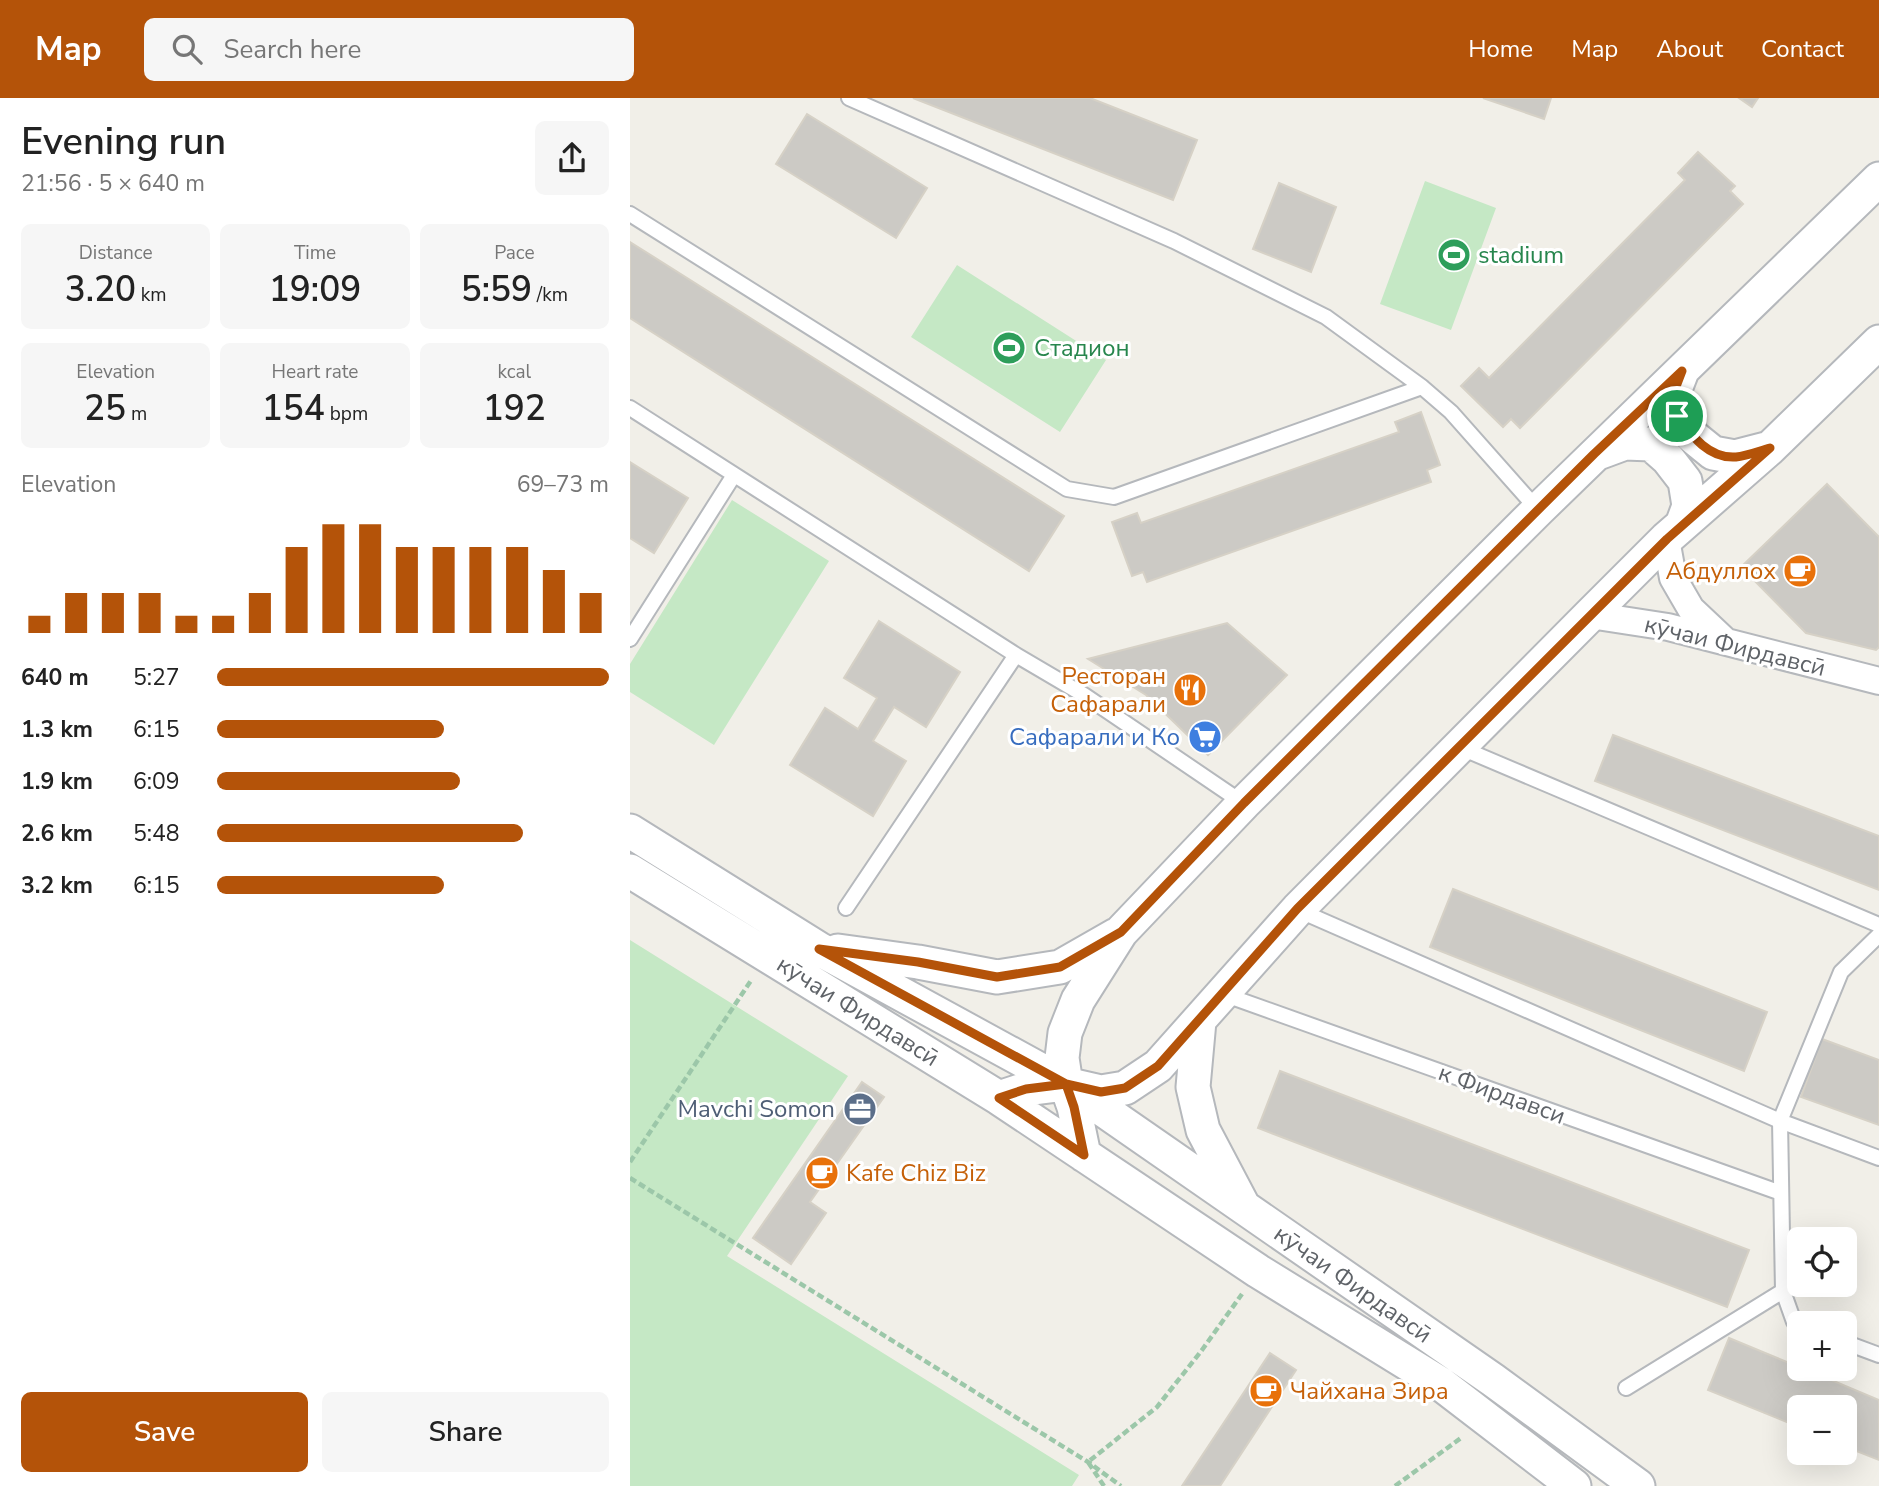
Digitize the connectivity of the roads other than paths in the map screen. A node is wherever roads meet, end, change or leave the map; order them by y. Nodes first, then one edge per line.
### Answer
1 (849, 98) edge
2 (1879, 179) edge
3 (630, 214) edge
4 (1879, 342) edge
5 (1682, 371) junction
6 (1422, 387) junction
7 (630, 408) edge
8 (1770, 448) junction
9 (1594, 454) junction
10 (734, 475) junction
11 (1538, 510) junction
12 (1674, 532) junction
13 (1590, 615) junction
14 (630, 639) edge
15 (1726, 642) junction
16 (1016, 655) junction
17 (1879, 681) edge
18 (1459, 747) junction
19 (1244, 803) junction
20 (630, 831) edge
21 (630, 871) edge
22 (846, 908) dead end
23 (1297, 909) junction
24 (1879, 925) edge
25 (1121, 932) junction
26 (1879, 935) edge
27 (819, 949) junction
28 (1223, 994) junction
29 (1199, 1021) junction
30 (1066, 1084) junction
31 (999, 1098) junction
32 (1780, 1121) junction
33 (1084, 1155) junction
34 (1879, 1158) edge
35 (1781, 1193) junction
36 (1244, 1209) junction
37 (1783, 1291) junction
38 (1790, 1311) edge
39 (1857, 1347) edge
40 (1879, 1355) edge
41 (1626, 1388) dead end
42 (1574, 1486) edge
43 (1638, 1486) edge

1 - 6 lane
2 - 5 street
3 - 6 lane
4 - 8 street
5 - 8 street
5 - 9 street
6 - 11 lane
7 - 10 lane
8 - 12 street
9 - 11 street
9 - 12 street
10 - 14 lane
10 - 16 lane
11 - 19 street
12 - 13 street
12 - 15 street
13 - 15 street, кӯчаи Фирдавсӣ
13 - 18 street
15 - 17 street, кӯчаи Фирдавсӣ
16 - 19 lane
16 - 22 lane
18 - 23 street
18 - 24 lane
19 - 25 street
20 - 27 street, кӯчаи Фирдавсӣ
21 - 31 street, кӯчаи Фирдавсӣ
23 - 28 street
23 - 32 lane
25 - 27 street
25 - 30 street
26 - 32 lane
27 - 30 street, кӯчаи Фирдавсӣ
28 - 29 street
28 - 35 lane, к Фирдавси
29 - 30 street
29 - 36 street
30 - 31 street
30 - 33 street
30 - 36 street, кӯчаи Фирдавсӣ
31 - 33 street, кӯчаи Фирдавсӣ
32 - 34 lane
32 - 35 lane
33 - 42 street, кӯчаи Фирдавсӣ
35 - 37 lane
36 - 43 street, кӯчаи Фирдавсӣ
37 - 38 lane
37 - 41 lane
39 - 40 lane

